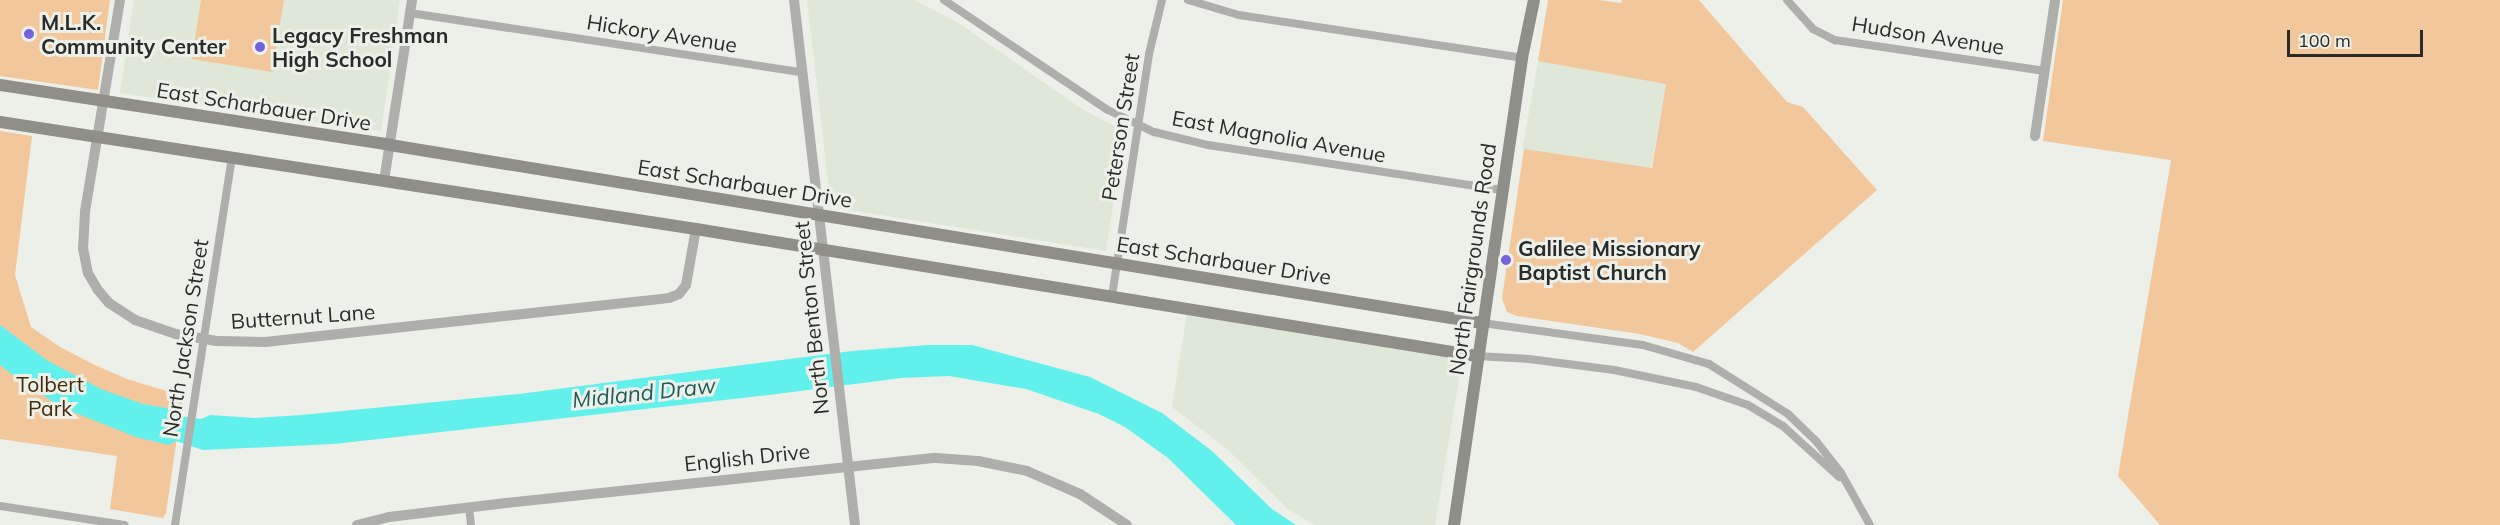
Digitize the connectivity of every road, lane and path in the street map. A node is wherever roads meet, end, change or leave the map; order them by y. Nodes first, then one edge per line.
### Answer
1 (120, 0) edge
2 (412, 0) edge
3 (794, 0) edge
4 (944, 0) edge
5 (1162, 0) edge
6 (1188, 0) edge
7 (1534, 0) edge
8 (1787, 0) edge
9 (2055, 0) edge
10 (410, 12) junction
11 (1522, 58) junction
12 (802, 72) junction
13 (2044, 72) junction
14 (0, 85) edge
15 (104, 102) junction
16 (0, 122) edge
17 (1138, 125) junction
18 (2035, 136) dead end
19 (98, 137) junction
20 (390, 145) junction
21 (232, 158) junction
22 (384, 181) junction
23 (1502, 190) junction
24 (819, 215) junction
25 (696, 229) junction
26 (824, 250) junction
27 (1117, 262) junction
28 (1112, 296) junction
29 (1482, 322) junction
30 (204, 339) junction
31 (1477, 356) junction
32 (848, 465) junction
33 (1848, 485) junction
34 (0, 506) edge
35 (469, 508) junction
36 (125, 525) edge
37 (175, 525) edge
38 (357, 525) edge
39 (471, 525) edge
40 (855, 525) edge
41 (1127, 525) edge
42 (1454, 525) edge
43 (1870, 525) edge

1 - 15 street, Butternut Lane
2 - 10 street
3 - 12 street, North Benton Street
4 - 17 street, East Magnolia Avenue
5 - 17 street, Peterson Street
6 - 11 street
7 - 11 main road, North Fairgrounds Road
8 - 13 street, Hudson Avenue
9 - 13 street
10 - 12 street, Hickory Avenue
10 - 20 street
11 - 23 main road, North Fairgrounds Road
12 - 24 street, North Benton Street
13 - 18 street
14 - 15 main road, East Scharbauer Drive
15 - 19 street, Butternut Lane
15 - 20 main road, East Scharbauer Drive
16 - 19 main road
17 - 23 street, East Magnolia Avenue
17 - 27 street, Peterson Street
19 - 21 main road
19 - 30 street, Butternut Lane
20 - 22 street
20 - 24 main road, East Scharbauer Drive
21 - 22 main road
21 - 30 street, North Jackson Street
22 - 25 main road
23 - 29 main road, North Fairgrounds Road
24 - 26 street, North Benton Street
24 - 27 main road, East Scharbauer Drive
25 - 26 main road
25 - 30 street, Butternut Lane
26 - 28 main road
26 - 32 street, North Benton Street
27 - 28 street, Peterson Street
27 - 29 main road, East Scharbauer Drive
28 - 31 main road
29 - 31 main road, North Fairgrounds Road
29 - 33 street
30 - 37 street, North Jackson Street
31 - 33 street
31 - 42 main road, North Fairgrounds Road
32 - 35 street, English Drive
32 - 40 street, North Benton Street
32 - 41 street, English Drive
33 - 43 street
34 - 36 street
35 - 38 street, English Drive
35 - 39 street

